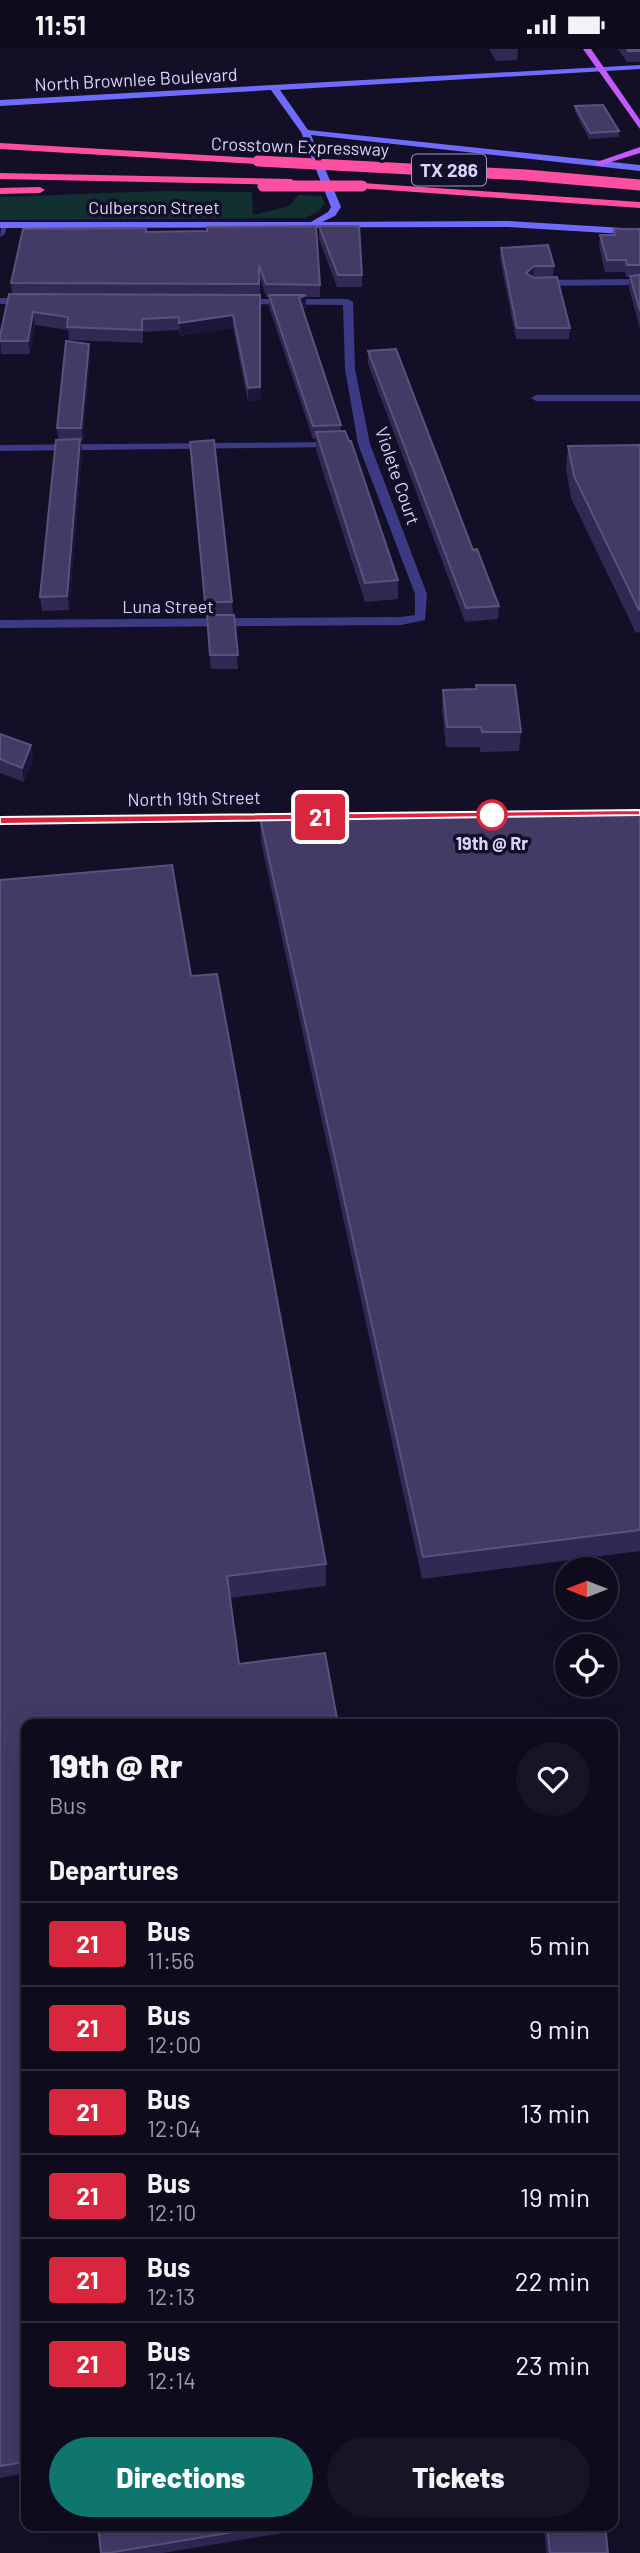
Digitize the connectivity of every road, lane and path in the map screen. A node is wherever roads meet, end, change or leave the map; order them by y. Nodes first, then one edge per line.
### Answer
1 (587, 49) edge
2 (640, 67) edge
3 (601, 69) junction
4 (274, 88) junction
5 (0, 103) edge
6 (640, 125) edge
7 (304, 132) junction
8 (0, 146) edge
9 (640, 150) edge
10 (0, 158) edge
11 (258, 161) junction
12 (598, 163) junction
13 (640, 168) edge
14 (0, 176) edge
15 (259, 183) junction
16 (640, 185) edge
17 (0, 191) edge
18 (640, 205) edge
19 (309, 222) junction
20 (1, 228) edge
21 (640, 232) edge
22 (640, 282) edge
23 (533, 283) edge
24 (0, 301) edge
25 (42, 301) edge
26 (222, 302) edge
27 (536, 398) dead end
28 (640, 398) edge
29 (364, 444) junction
30 (0, 447) edge
31 (421, 617) joint
32 (0, 624) edge
33 (363, 816) edge
34 (0, 821) edge

1 - 3 main road
2 - 3 main road, North Brownlee Boulevard
3 - 4 main road, North Brownlee Boulevard
3 - 6 main road
4 - 5 main road, North Brownlee Boulevard
4 - 7 main road
7 - 12 main road
7 - 19 main road
8 - 11 highway
9 - 12 main road
10 - 11 highway, Crosstown Expressway / TX 286
11 - 16 highway, Crosstown Expressway / TX 286, bridge
12 - 13 main road
14 - 15 highway
15 - 17 highway
15 - 18 highway, Crosstown Expressway / TX 286, bridge
19 - 20 main road, Culberson Street
19 - 21 main road
22 - 23 street
24 - 25 street
26 - 29 street, Violete Court
27 - 28 street
29 - 30 street
29 - 31 street, Violete Court
31 - 32 street, Luna Street
33 - 34 street, North 19th Street

